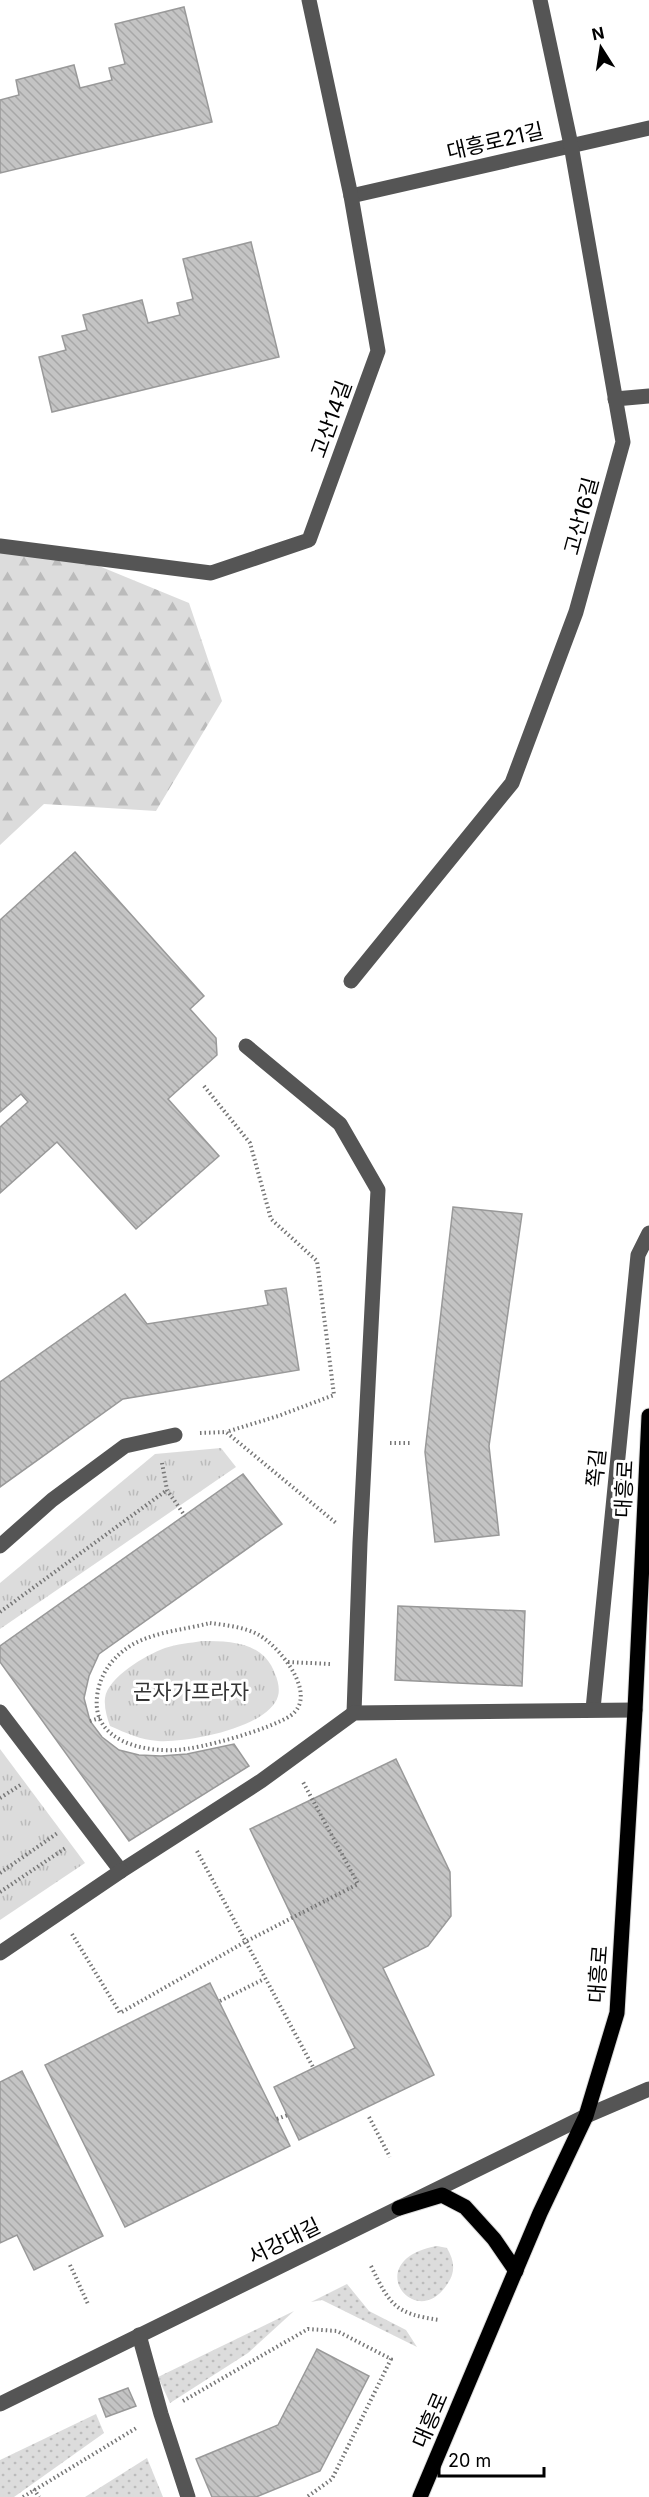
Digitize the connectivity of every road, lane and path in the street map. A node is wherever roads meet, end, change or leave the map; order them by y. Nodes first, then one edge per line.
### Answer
1 (309, 0) edge
2 (540, 0) edge
3 (649, 128) edge
4 (571, 145) junction
5 (351, 196) junction
6 (649, 396) edge
7 (615, 399) junction
8 (0, 546) edge
9 (351, 981) dead end
10 (246, 1046) dead end
11 (204, 1086) dead end
12 (649, 1233) edge
13 (649, 1416) edge
14 (226, 1432) junction
15 (175, 1435) joint
16 (185, 1516) dead end
17 (360, 1543) junction
18 (0, 1546) edge
19 (0, 1612) edge
20 (287, 1662) junction
21 (356, 1665) junction
22 (593, 1709) junction
23 (635, 1710) junction
24 (0, 1712) edge
25 (354, 1713) junction
26 (100, 1718) junction
27 (90, 1721) dead end
28 (291, 1759) junction
29 (81, 1818) junction
30 (185, 1829) junction
31 (67, 1847) dead end
32 (121, 1870) junction
33 (0, 1873) edge
34 (0, 1892) edge
35 (59, 1913) junction
36 (245, 1942) junction
37 (0, 1953) edge
38 (264, 1979) junction
39 (220, 2001) dead end
40 (313, 2067) dead end
41 (649, 2089) edge
42 (288, 2115) dead end
43 (586, 2116) junction
44 (369, 2117) dead end
45 (277, 2119) dead end
46 (390, 2157) dead end
47 (399, 2208) junction
48 (70, 2265) dead end
49 (371, 2266) dead end
50 (516, 2271) junction
51 (88, 2304) dead end
52 (440, 2320) dead end
53 (139, 2335) junction
54 (0, 2404) edge
55 (161, 2414) junction
56 (34, 2489) junction
57 (23, 2497) edge
58 (39, 2497) edge
59 (188, 2497) edge
60 (307, 2497) edge
61 (420, 2497) edge

1 - 5 street, 고산14길
2 - 4 street, 고산16길
3 - 4 street, 대흥로21길
4 - 5 street, 대흥로21길
4 - 7 street, 고산16길
5 - 8 street, 고산14길
6 - 7 street
7 - 9 street, 고산16길
10 - 17 street
11 - 14 path
12 - 22 street, 쪽길
13 - 23 main road, 대흥로
14 - 15 path
14 - 17 path
15 - 18 street
16 - 19 path
17 - 21 street
20 - 21 path
20 - 26 path
20 - 26 path
21 - 25 street
22 - 23 street
22 - 25 street
23 - 43 main road, 대흥로
24 - 29 street
25 - 28 street
26 - 27 path
28 - 30 street
28 - 36 path
29 - 32 street
29 - 33 path
30 - 32 street
30 - 36 path
31 - 34 path
32 - 35 street
35 - 36 path
35 - 37 street
36 - 38 path
38 - 39 path
38 - 40 path
41 - 43 street, 서강대길
42 - 45 path
43 - 47 street, 서강대길
43 - 50 main road, 대흥로
44 - 46 path
47 - 50 main road
47 - 53 street, 서강대길
48 - 51 path
49 - 52 path
50 - 61 main road, 대흥로
53 - 54 street, 서강대길
53 - 55 street
55 - 56 path
55 - 59 street
55 - 60 path
56 - 57 path
56 - 58 path

